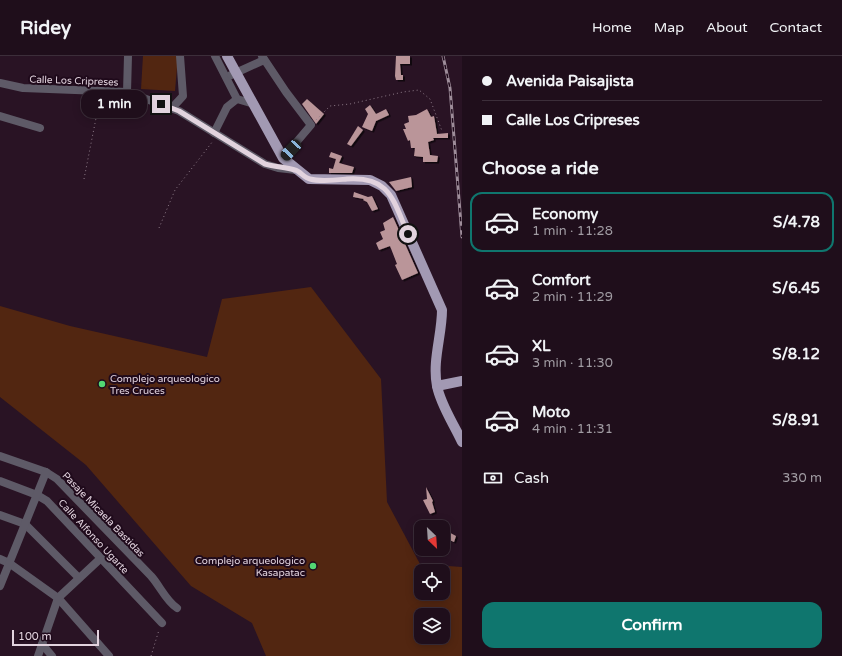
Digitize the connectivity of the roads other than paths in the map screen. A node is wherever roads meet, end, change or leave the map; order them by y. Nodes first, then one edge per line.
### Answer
1 (128, 56) edge
2 (180, 56) edge
3 (215, 56) edge
4 (227, 56) edge
5 (263, 58) edge
6 (236, 72) junction
7 (226, 77) junction
8 (0, 83) edge
9 (127, 92) junction
10 (237, 99) junction
11 (254, 104) junction
12 (172, 108) junction
13 (0, 116) edge
14 (40, 128) dead end
15 (216, 134) junction
16 (283, 158) junction
17 (296, 170) junction
18 (462, 381) edge
19 (437, 386) junction
20 (462, 442) edge
21 (0, 456) edge
22 (46, 472) junction
23 (0, 481) edge
24 (37, 495) junction
25 (0, 515) edge
26 (25, 524) junction
27 (101, 558) junction
28 (0, 559) edge
29 (9, 563) junction
30 (80, 578) junction
31 (0, 586) edge
32 (58, 598) junction
33 (177, 608) dead end
34 (162, 623) road end
35 (42, 644) junction
36 (38, 656) edge
37 (52, 656) edge
38 (109, 656) edge

1 - 9 street
2 - 12 street
3 - 7 street
4 - 6 main road
5 - 6 street
5 - 16 street
6 - 7 street
6 - 11 main road
7 - 10 street
8 - 9 street, Calle Los Cripreses
9 - 12 street, Calle Los Cripreses
10 - 11 street
10 - 15 street
11 - 16 main road
12 - 15 street, Calle Los Cripreses
13 - 14 street
15 - 17 street, Calle Los Cripreses
16 - 17 main road
17 - 19 main road
18 - 19 main road
19 - 20 main road
21 - 22 street, Pasaje Micaela Bastidas
22 - 24 street
22 - 33 street, Pasaje Micaela Bastidas
23 - 24 street, Calle Alfonso Ugarte
24 - 26 street
24 - 27 street, Calle Alfonso Ugarte
25 - 26 street
26 - 29 street
26 - 30 street
27 - 30 street
27 - 34 street, Calle Alfonso Ugarte
28 - 29 street
29 - 31 street
29 - 32 street
30 - 32 street
32 - 35 street
32 - 38 street
35 - 36 street
35 - 37 street

